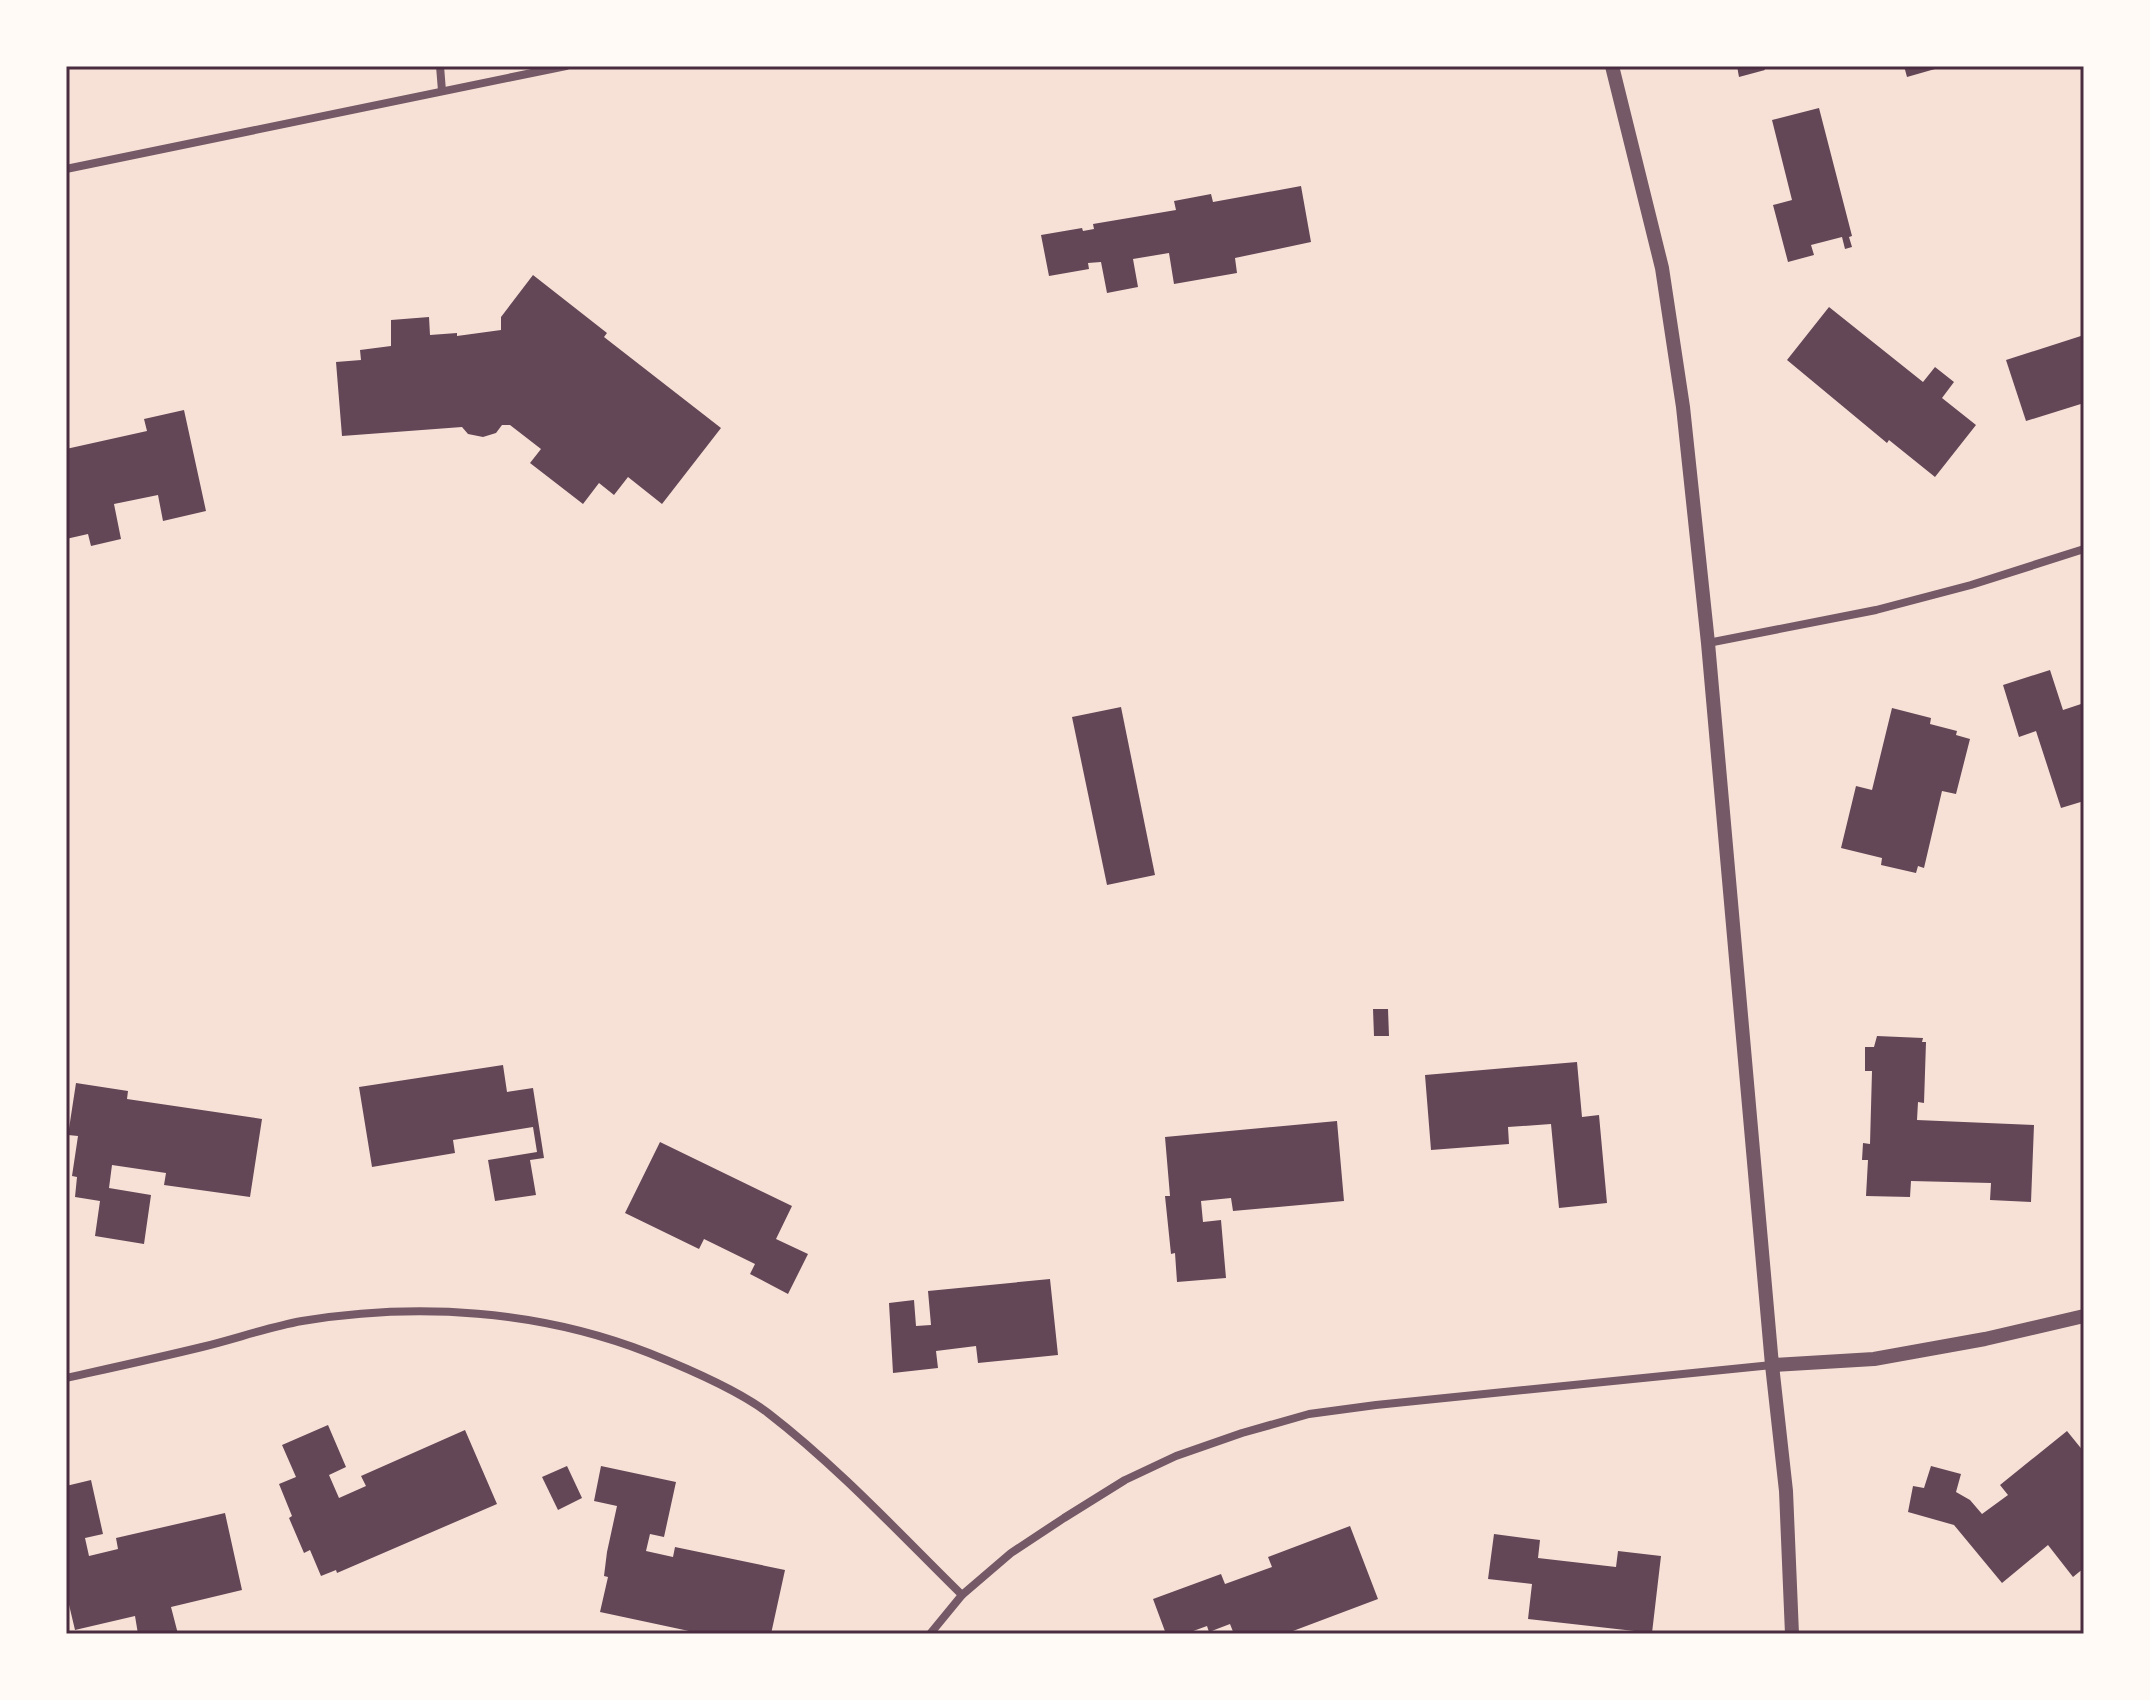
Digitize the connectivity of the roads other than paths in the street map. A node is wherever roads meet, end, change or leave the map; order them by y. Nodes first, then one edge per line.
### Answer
1 (440, 66) edge
2 (566, 66) edge
3 (1612, 66) edge
4 (442, 91) junction
5 (66, 169) edge
6 (2084, 549) edge
7 (1708, 643) junction
8 (2084, 1316) edge
9 (1772, 1365) junction
10 (66, 1378) edge
11 (962, 1595) junction
12 (930, 1634) edge
13 (1792, 1634) edge

1 - 4 street
2 - 4 street
3 - 7 street
4 - 5 street
6 - 7 street
7 - 9 street
8 - 9 street
9 - 11 street
9 - 13 street
10 - 11 street
11 - 12 street

